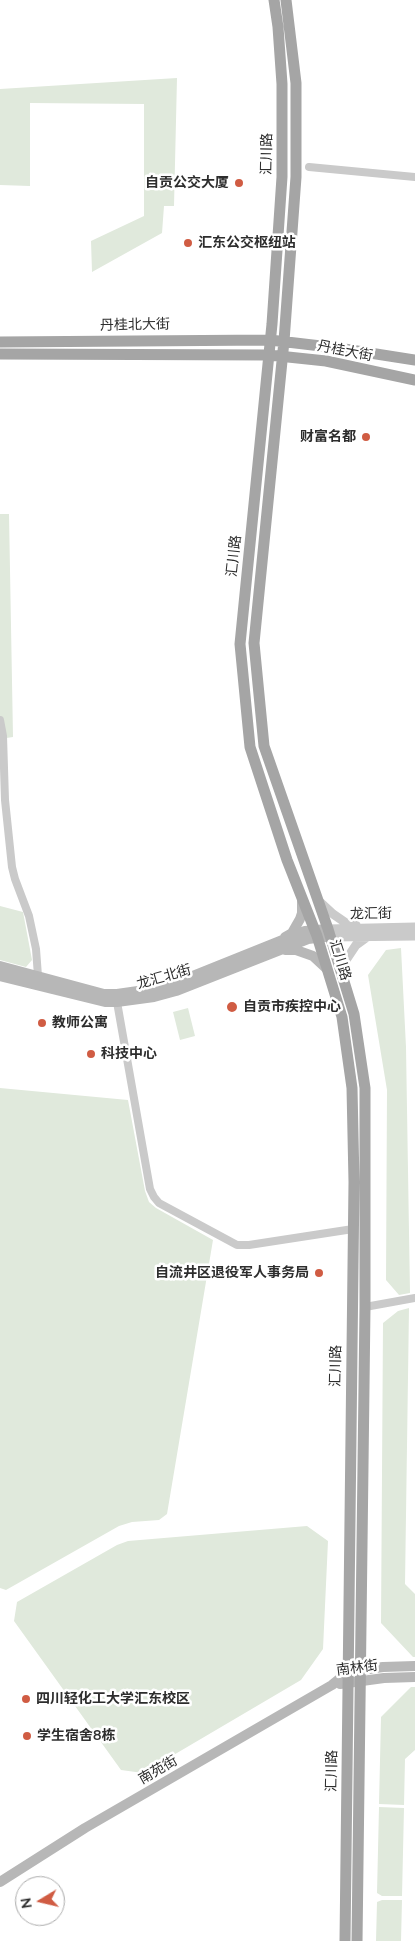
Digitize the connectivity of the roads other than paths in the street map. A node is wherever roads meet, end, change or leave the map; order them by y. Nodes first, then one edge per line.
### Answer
1 (274, 0) edge
2 (286, 0) edge
3 (308, 166) dead end
4 (415, 177) edge
5 (270, 340) junction
6 (284, 341) junction
7 (0, 342) edge
8 (0, 354) edge
9 (268, 355) junction
10 (282, 356) junction
11 (415, 360) edge
12 (415, 380) edge
13 (0, 720) edge
14 (302, 896) junction
15 (318, 900) junction
16 (415, 927) edge
17 (367, 932) junction
18 (316, 933) junction
19 (329, 933) junction
20 (415, 936) edge
21 (278, 946) junction
22 (0, 966) edge
23 (327, 969) junction
24 (340, 969) junction
25 (0, 976) edge
26 (38, 976) junction
27 (118, 1002) junction
28 (353, 1229) junction
29 (415, 1298) edge
30 (365, 1307) junction
31 (415, 1666) edge
32 (360, 1675) junction
33 (415, 1677) edge
34 (348, 1678) junction
35 (332, 1685) joint
36 (0, 1882) edge
37 (345, 1941) edge
38 (357, 1941) edge

1 - 5 main road, 汇川路
2 - 6 main road, 汇川路
3 - 4 street
5 - 6 main road, 丹桂北大街
5 - 7 main road, 丹桂北大街
5 - 9 main road, 汇川路
6 - 10 main road, 汇川路
6 - 11 main road, 丹桂北大街
8 - 9 main road, 丹桂北大街
9 - 10 main road, 丹桂大街
9 - 14 main road, 汇川路
10 - 12 main road, 丹桂大街
10 - 15 main road, 汇川路
13 - 26 street
14 - 18 main road, 汇川路
14 - 21 main road
15 - 17 street
15 - 19 main road, 汇川路
16 - 17 street, 龙汇街
17 - 19 street, 龙汇街
17 - 20 street, 龙汇街
17 - 24 street
18 - 19 main road, 龙汇北街
18 - 21 main road, 龙汇北街
18 - 23 main road, 汇川路
19 - 24 main road, 汇川路
21 - 23 main road
21 - 26 main road, 龙汇北街
21 - 27 main road, 龙汇北街
22 - 26 main road, 龙汇北街
23 - 28 main road, 汇川路
24 - 30 main road, 汇川路
25 - 27 main road, 龙汇北街
27 - 28 street
28 - 34 main road, 汇川路
29 - 30 street
30 - 32 main road, 汇川路
31 - 32 main road, 南林街
32 - 33 main road, 南林街
32 - 34 main road, 南林街
32 - 38 main road, 汇川路
34 - 35 main road, 南林街
34 - 37 main road, 汇川路
35 - 36 main road, 南苑街

